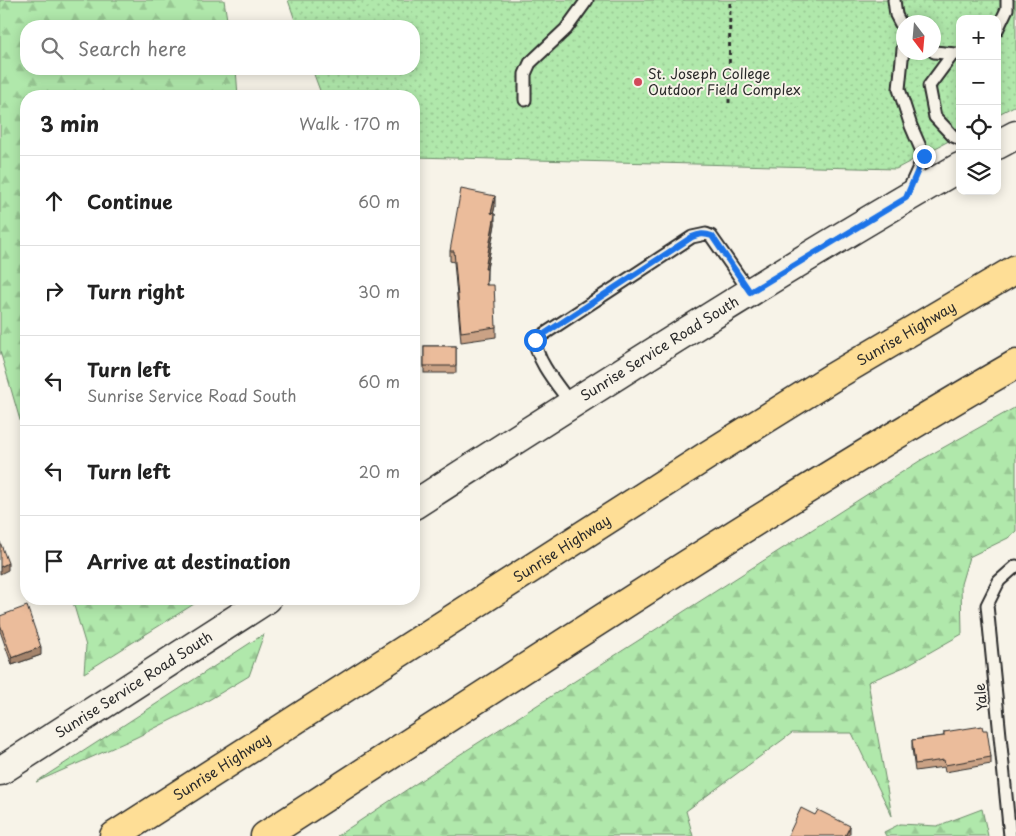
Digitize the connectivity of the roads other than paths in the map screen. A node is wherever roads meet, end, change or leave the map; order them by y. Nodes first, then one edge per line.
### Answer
1 (587, 0) edge
2 (894, 0) edge
3 (1007, 0) edge
4 (896, 15) edge
5 (1001, 22) edge
6 (941, 53) edge
7 (956, 54) edge
8 (902, 60) edge
9 (525, 100) dead end
10 (1016, 135) edge
11 (956, 137) edge
12 (1001, 143) edge
13 (956, 169) edge
14 (906, 198) junction
15 (1016, 269) edge
16 (750, 292) junction
17 (1016, 364) edge
18 (571, 404) junction
19 (420, 501) edge
20 (1016, 566) edge
21 (258, 605) edge
22 (0, 771) edge
23 (114, 836) edge
24 (265, 836) edge
25 (1010, 836) edge

1 - 9 lane
2 - 4 lane
3 - 5 lane
6 - 7 lane
7 - 11 lane
8 - 14 lane
10 - 12 main road
13 - 14 main road, Sunrise Service Road South
14 - 16 main road, Sunrise Service Road South
15 - 23 highway, Sunrise Highway
16 - 18 main road, Sunrise Service Road South
16 - 18 lane
17 - 24 highway
18 - 19 main road, Sunrise Service Road South
20 - 25 lane, Yale
21 - 22 main road, Sunrise Service Road South

